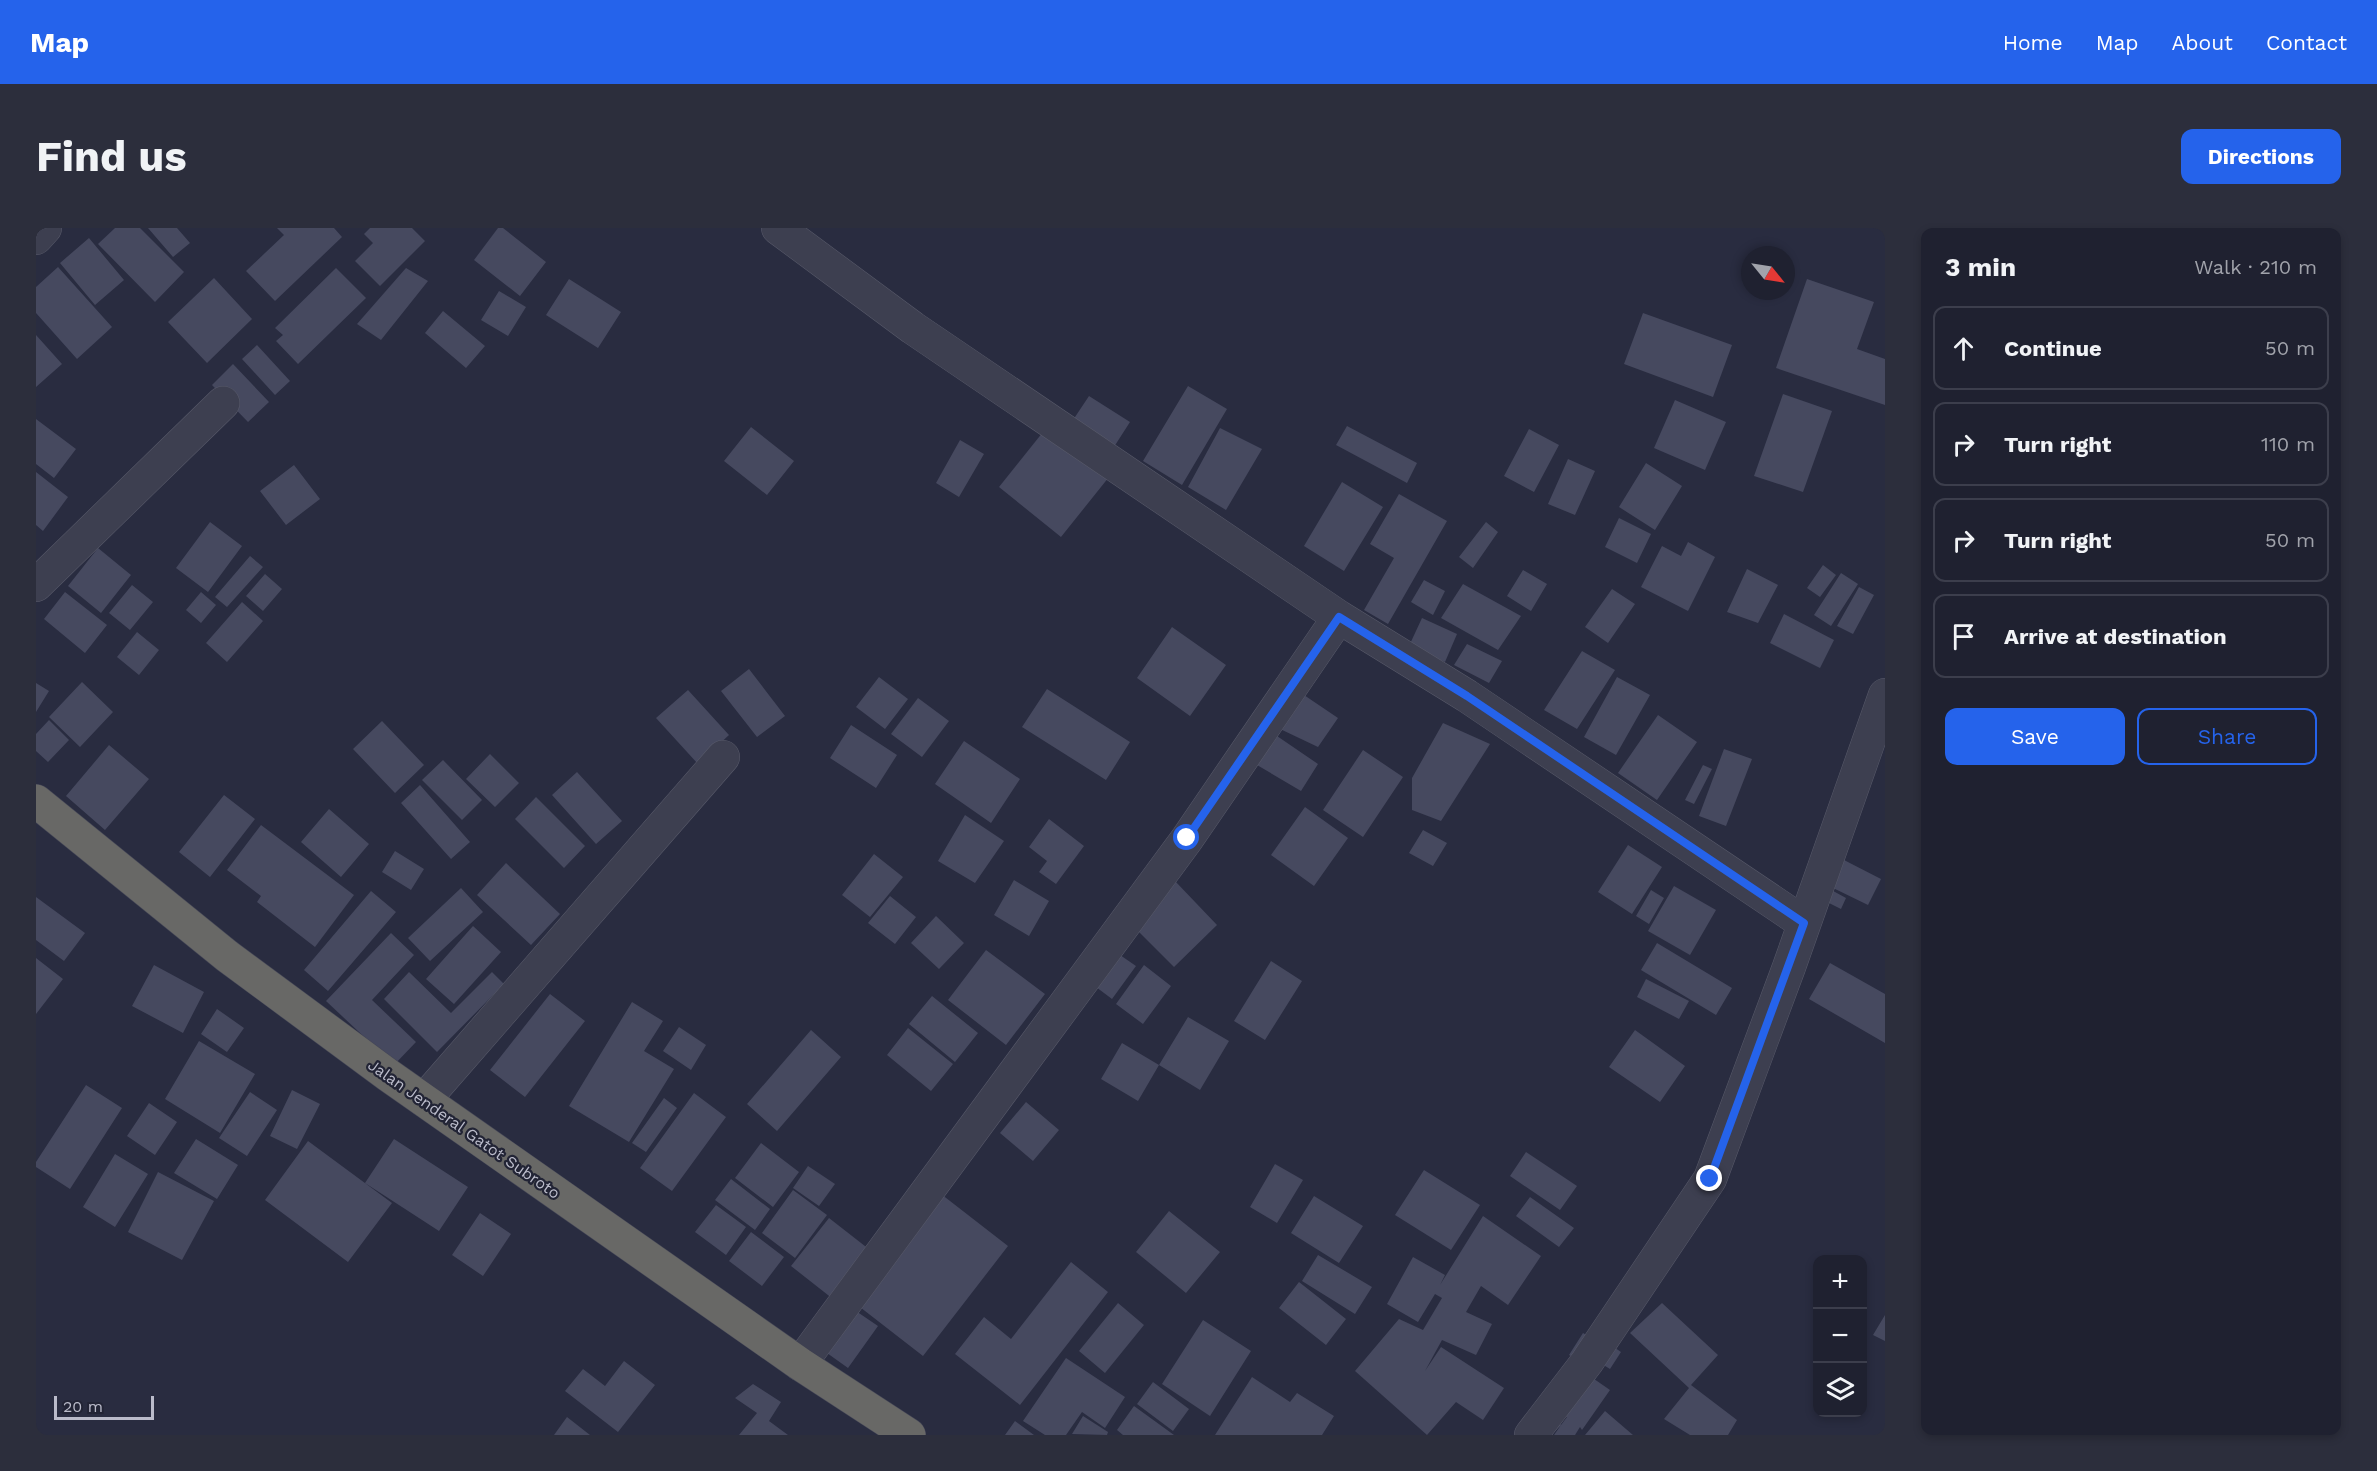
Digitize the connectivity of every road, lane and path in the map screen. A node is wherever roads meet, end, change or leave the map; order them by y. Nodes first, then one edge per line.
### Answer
1 (45, 228) edge
2 (778, 228) edge
3 (36, 238) edge
4 (223, 403) dead end
5 (36, 585) edge
6 (1339, 617) junction
7 (1885, 696) edge
8 (723, 757) dead end
9 (36, 801) edge
10 (1804, 923) junction
11 (424, 1101) junction
12 (800, 1364) junction
13 (909, 1435) edge
14 (1531, 1435) edge

1 - 3 street
2 - 6 street
4 - 5 street
6 - 10 street
6 - 12 street
7 - 10 street
8 - 11 street
9 - 11 highway, Jalan Jenderal Gatot Subroto
10 - 14 street
11 - 12 highway, Jalan Jenderal Gatot Subroto
12 - 13 highway, Jalan Jenderal Gatot Subroto

